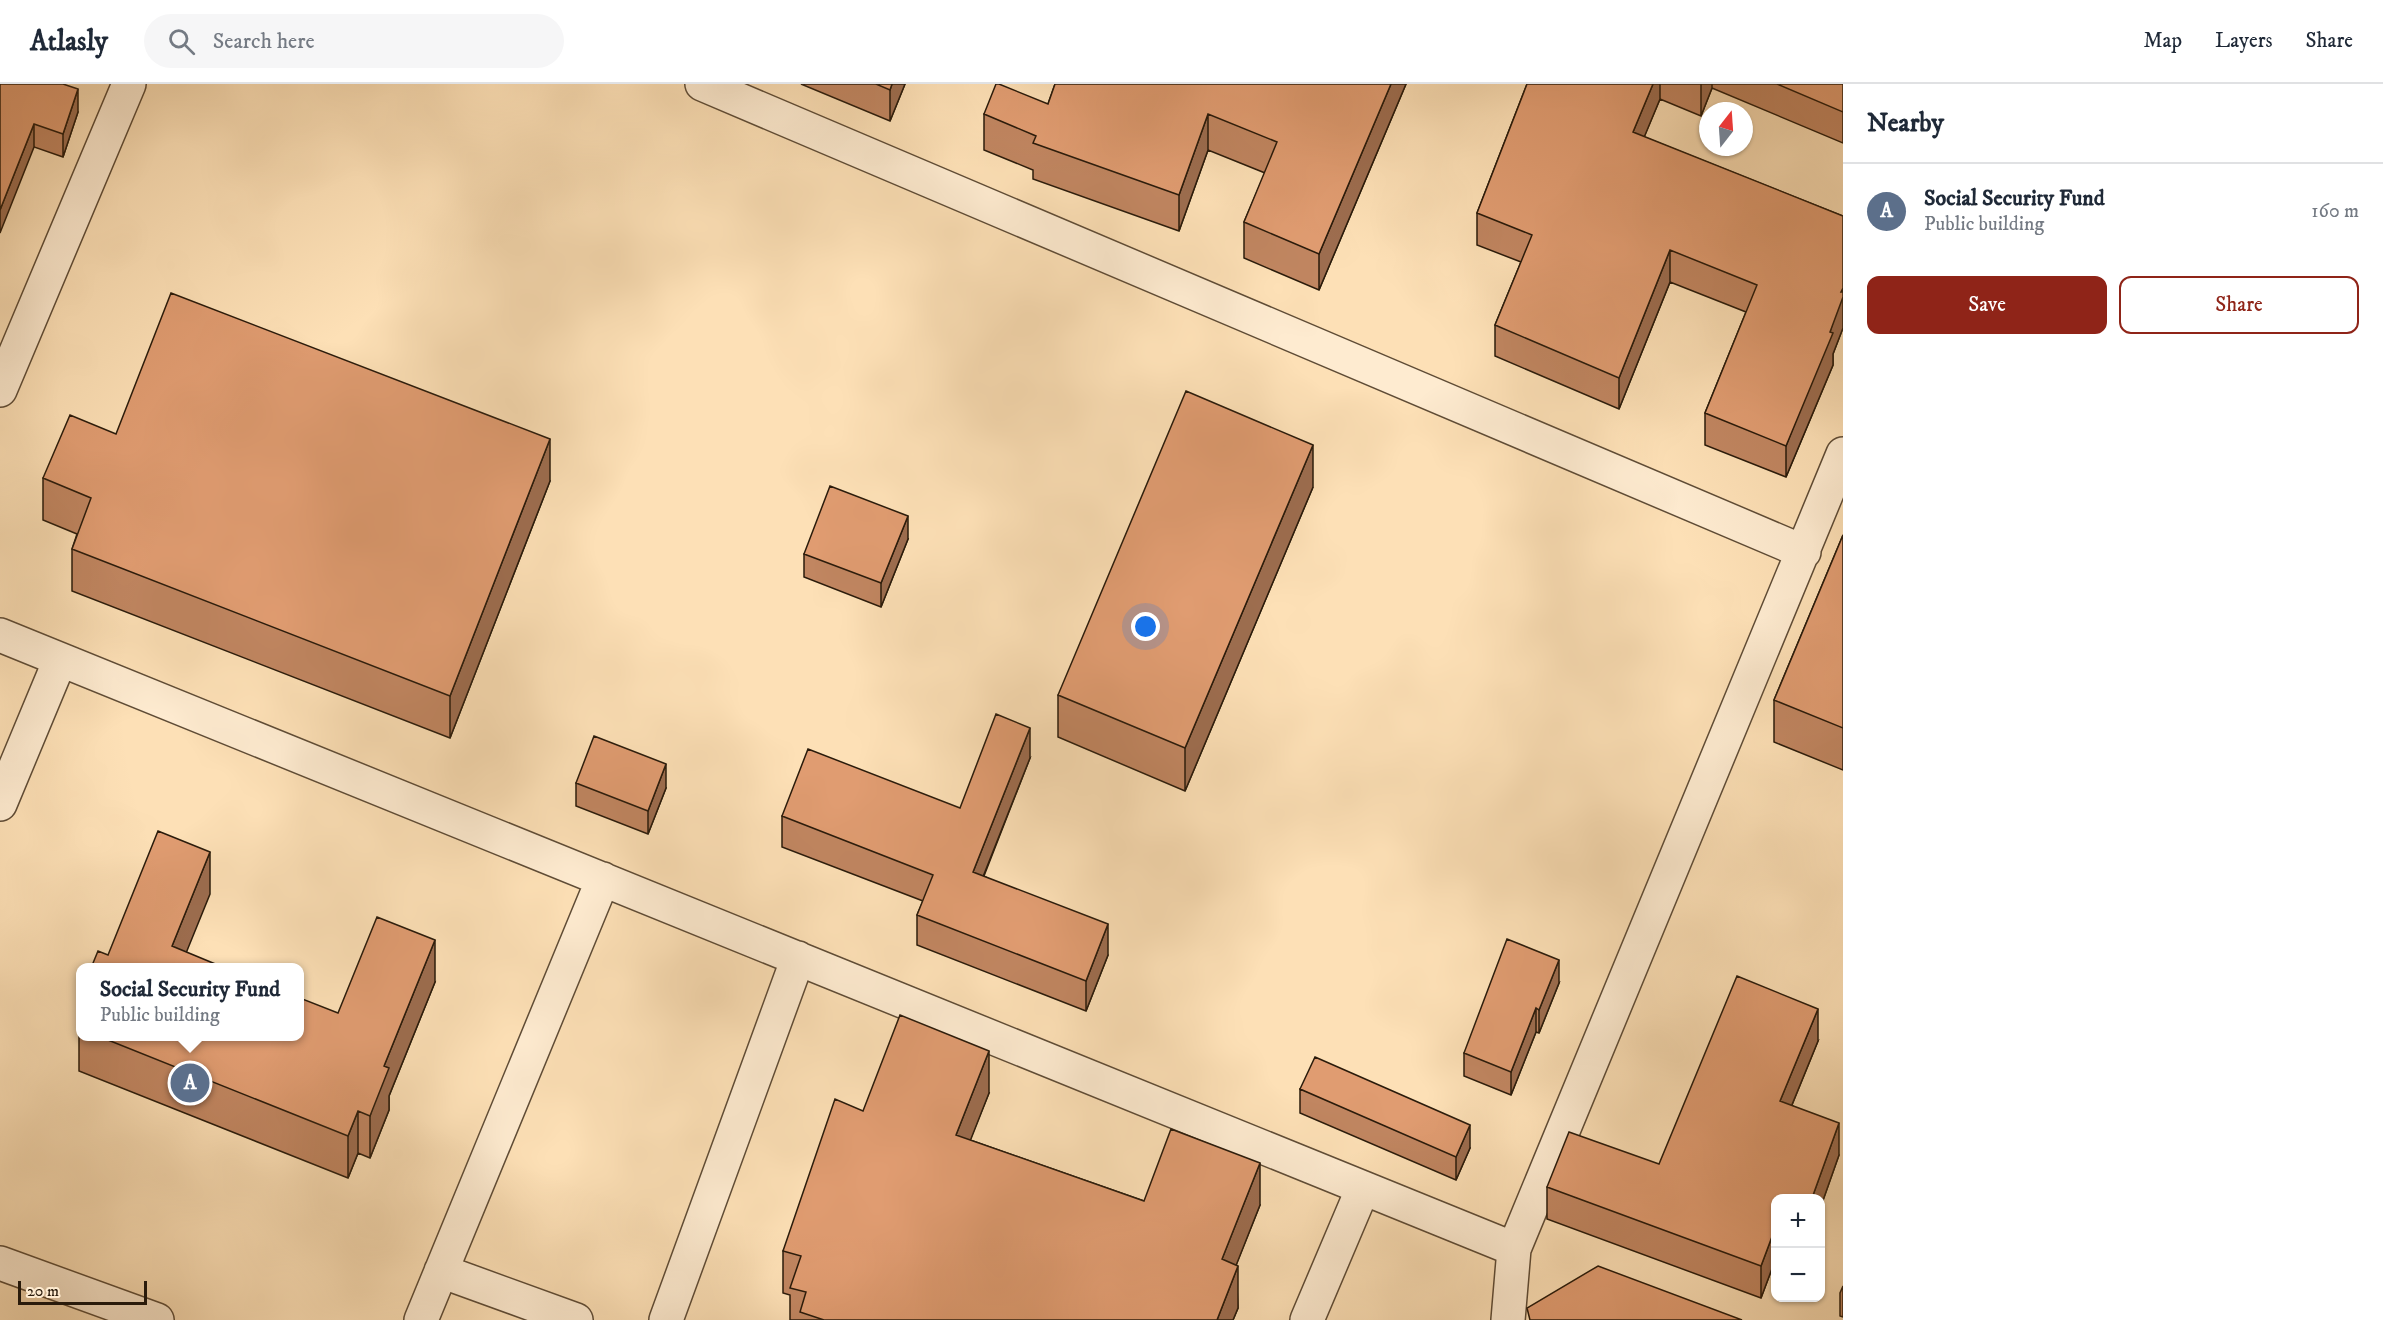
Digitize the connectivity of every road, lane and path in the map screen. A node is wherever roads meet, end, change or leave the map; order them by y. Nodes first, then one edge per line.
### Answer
1 (129, 84) edge
2 (702, 84) edge
3 (0, 390) edge
4 (1843, 454) edge
5 (1804, 552) junction
6 (0, 635) edge
7 (60, 660) junction
8 (0, 804) edge
9 (603, 879) junction
10 (798, 958) junction
11 (1363, 1188) junction
12 (1514, 1249) junction
13 (0, 1263) edge
14 (441, 1271) junction
15 (157, 1320) edge
16 (421, 1320) edge
17 (576, 1320) edge
18 (666, 1320) edge
19 (1307, 1320) edge
20 (1508, 1320) edge

1 - 3 street
2 - 5 street
4 - 5 street
5 - 12 street
6 - 7 street
7 - 8 street
7 - 9 street
9 - 10 street
9 - 14 street
10 - 11 street
10 - 18 street
11 - 12 street
11 - 19 street
12 - 20 street
13 - 15 street
14 - 16 street
14 - 17 street

